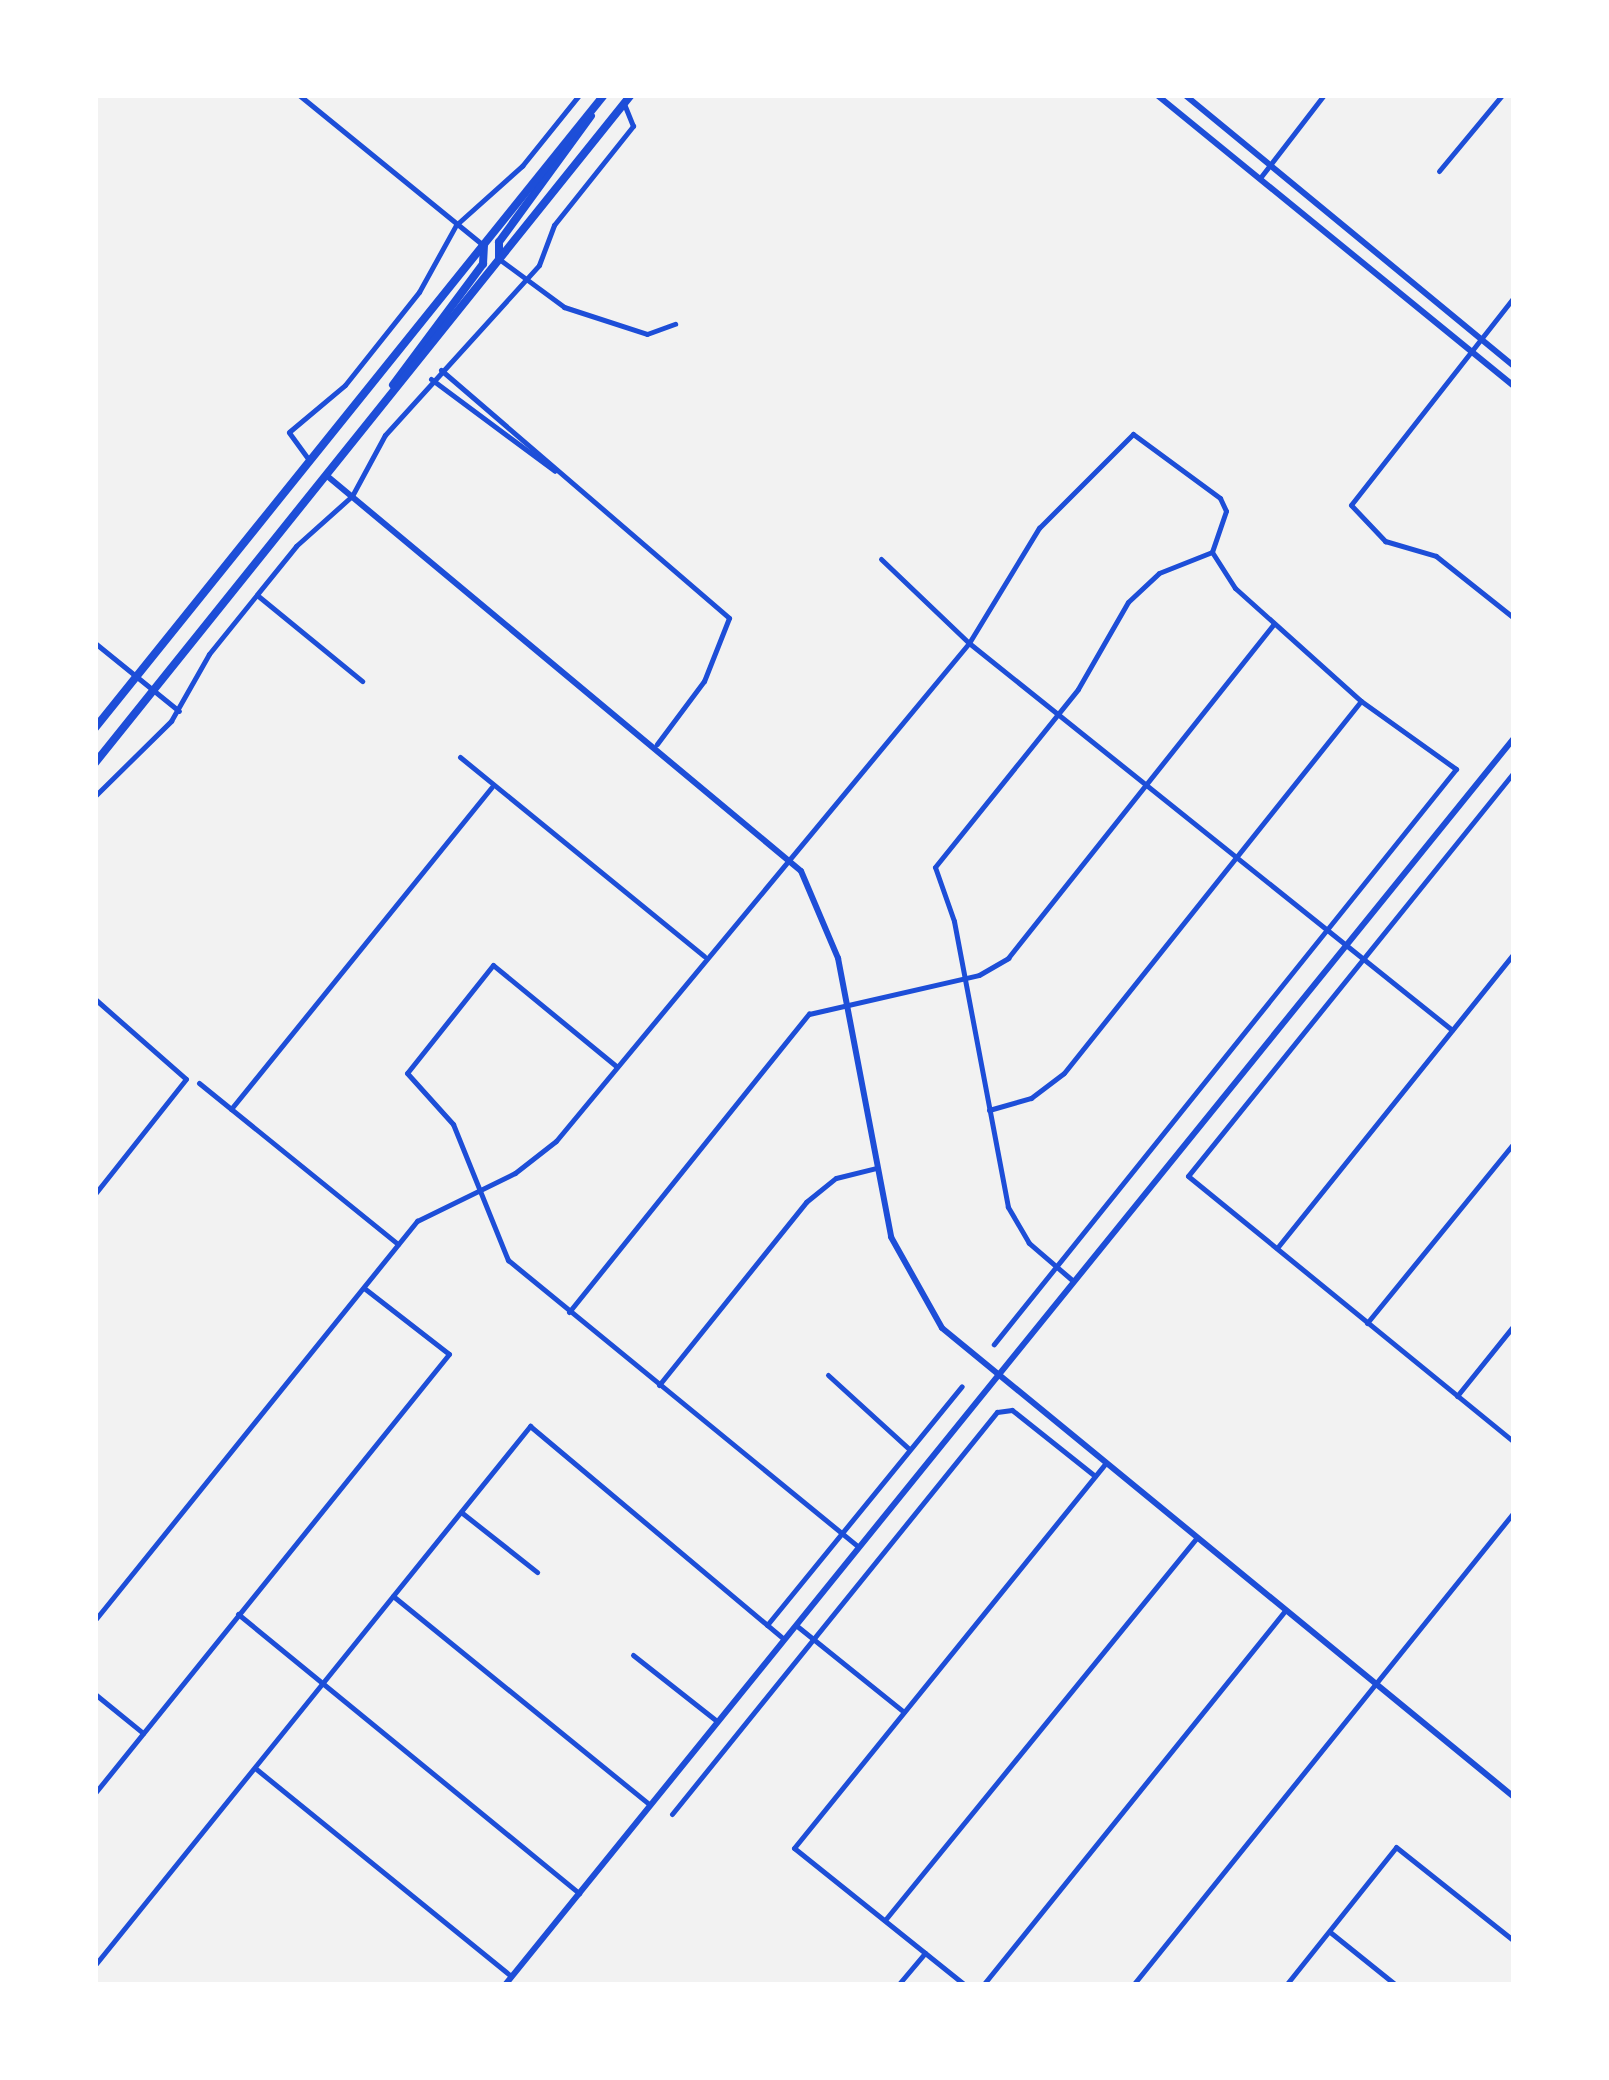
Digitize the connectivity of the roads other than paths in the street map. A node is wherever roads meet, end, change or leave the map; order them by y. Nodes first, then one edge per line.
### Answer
1 (299, 95) edge
2 (578, 95) edge
3 (631, 95) edge
4 (1157, 95) edge
5 (1185, 95) edge
6 (1324, 95) edge
7 (1502, 95) edge
8 (601, 99) edge
9 (624, 104) junction
10 (1268, 164) junction
11 (1439, 171) dead end
12 (1260, 178) junction
13 (456, 224) junction
14 (484, 246) junction
15 (500, 259) junction
16 (526, 280) junction
17 (1514, 296) edge
18 (675, 324) dead end
19 (1480, 338) junction
20 (1470, 350) junction
21 (1514, 366) edge
22 (440, 369) junction
23 (431, 380) junction
24 (1514, 386) edge
25 (387, 398) junction
26 (309, 460) junction
27 (555, 472) junction
28 (326, 474) junction
29 (352, 496) junction
30 (1212, 552) junction
31 (882, 559) dead end
32 (257, 596) junction
33 (1514, 618) edge
34 (1274, 624) junction
35 (95, 643) edge
36 (969, 644) junction
37 (137, 677) junction
38 (362, 681) dead end
39 (153, 690) junction
40 (1360, 701) junction
41 (179, 711) junction
42 (1058, 716) junction
43 (95, 728) edge
44 (1514, 738) edge
45 (657, 744) junction
46 (460, 757) dead end
47 (95, 763) edge
48 (1514, 772) edge
49 (492, 787) junction
50 (1149, 789) junction
51 (95, 796) edge
52 (790, 857) junction
53 (1238, 862) junction
54 (1328, 930) junction
55 (1344, 942) junction
56 (1514, 953) edge
57 (704, 956) junction
58 (1364, 958) junction
59 (965, 977) junction
60 (846, 999) junction
61 (95, 1000) edge
62 (1452, 1030) junction
63 (616, 1066) junction
64 (199, 1082) dead end
65 (231, 1109) junction
66 (989, 1110) junction
67 (1514, 1143) edge
68 (876, 1168) junction
69 (475, 1188) junction
70 (95, 1194) edge
71 (398, 1244) junction
72 (1277, 1248) junction
73 (1056, 1267) junction
74 (1072, 1280) junction
75 (363, 1288) junction
76 (569, 1312) junction
77 (1368, 1322) junction
78 (1514, 1326) edge
79 (994, 1344) dead end
80 (828, 1375) dead end
81 (996, 1376) junction
82 (659, 1385) junction
83 (962, 1386) dead end
84 (1457, 1396) junction
85 (1514, 1442) edge
86 (909, 1449) junction
87 (1105, 1464) junction
88 (1095, 1476) junction
89 (461, 1511) junction
90 (1514, 1512) edge
91 (842, 1534) junction
92 (1196, 1538) junction
93 (857, 1546) junction
94 (537, 1572) dead end
95 (392, 1596) junction
96 (1285, 1611) junction
97 (238, 1614) junction
98 (95, 1620) edge
99 (794, 1624) junction
100 (767, 1625) junction
101 (783, 1638) junction
102 (813, 1639) junction
103 (633, 1655) dead end
104 (322, 1683) junction
105 (1376, 1685) junction
106 (95, 1694) edge
107 (904, 1712) junction
108 (717, 1722) junction
109 (143, 1733) junction
110 (255, 1768) junction
111 (95, 1793) edge
112 (1514, 1797) edge
113 (650, 1804) junction
114 (672, 1814) dead end
115 (579, 1892) junction
116 (885, 1920) junction
117 (1330, 1932) junction
118 (1514, 1942) edge
119 (924, 1953) junction
120 (95, 1965) edge
121 (512, 1976) junction
122 (504, 1985) edge
123 (898, 1985) edge
124 (964, 1985) edge
125 (983, 1985) edge
126 (1133, 1985) edge
127 (1286, 1985) edge
128 (1396, 1985) edge

1 - 13 street
2 - 13 street
3 - 9 main road
4 - 12 street
5 - 10 street
6 - 10 street
7 - 11 street
8 - 14 main road
8 - 15 main road
9 - 15 main road
9 - 16 street
10 - 12 street
10 - 19 street
12 - 20 street
13 - 14 street
13 - 26 street
14 - 25 main road
14 - 26 main road
15 - 16 street
15 - 25 main road
16 - 18 street
16 - 22 street
17 - 19 street
19 - 20 street
19 - 21 street
20 - 24 street
20 - 33 street
22 - 23 street
22 - 27 street
23 - 27 street
23 - 29 street
25 - 28 main road
26 - 37 main road
27 - 45 street
28 - 29 street
28 - 39 main road
29 - 32 street
29 - 45 street
30 - 34 street
30 - 36 street
30 - 42 street
31 - 36 street
32 - 38 street
32 - 41 street
34 - 40 street
34 - 50 street
35 - 37 street
36 - 42 street
36 - 52 street
37 - 39 street
37 - 43 main road
39 - 41 street
39 - 47 main road
40 - 53 street
40 - 54 street
41 - 51 street
42 - 50 street
42 - 59 street
44 - 55 street
45 - 52 street
46 - 49 street
48 - 58 street
49 - 57 street
49 - 65 street
50 - 53 street
50 - 59 street
52 - 57 street
52 - 60 street
53 - 54 street
53 - 66 street
54 - 55 street
54 - 73 street
55 - 58 street
55 - 74 street
56 - 62 street
57 - 63 street
58 - 62 street
58 - 72 street
59 - 60 street
59 - 66 street
60 - 68 street
60 - 76 street
61 - 70 street
62 - 72 street
63 - 69 street
63 - 69 street
64 - 65 street
65 - 71 street
66 - 73 street
67 - 77 street
68 - 81 street
68 - 82 street
69 - 71 street
69 - 76 street
71 - 75 street
72 - 77 street
73 - 74 street
73 - 79 street
74 - 81 street
75 - 97 street
75 - 98 street
76 - 82 street
77 - 84 street
78 - 84 street
80 - 86 street
81 - 87 street
81 - 93 street
82 - 91 street
83 - 86 street
84 - 85 street
86 - 91 street
87 - 88 street
87 - 92 street
88 - 102 street
88 - 107 street
89 - 94 street
89 - 95 street
89 - 100 street
90 - 105 street
91 - 93 street
91 - 100 street
92 - 96 street
92 - 116 street
93 - 99 street
95 - 104 street
95 - 113 street
96 - 105 street
96 - 125 street
97 - 104 street
97 - 109 street
99 - 101 street
99 - 102 street
100 - 101 street
101 - 108 street
102 - 107 street
102 - 114 street
103 - 108 street
104 - 110 street
104 - 115 street
105 - 112 street
105 - 126 street
106 - 109 street
107 - 116 street
108 - 113 street
109 - 111 street
110 - 120 street
110 - 121 street
113 - 115 street
115 - 121 street
116 - 119 street
117 - 118 street
117 - 127 street
117 - 128 street
119 - 123 street
119 - 124 street
121 - 122 street

